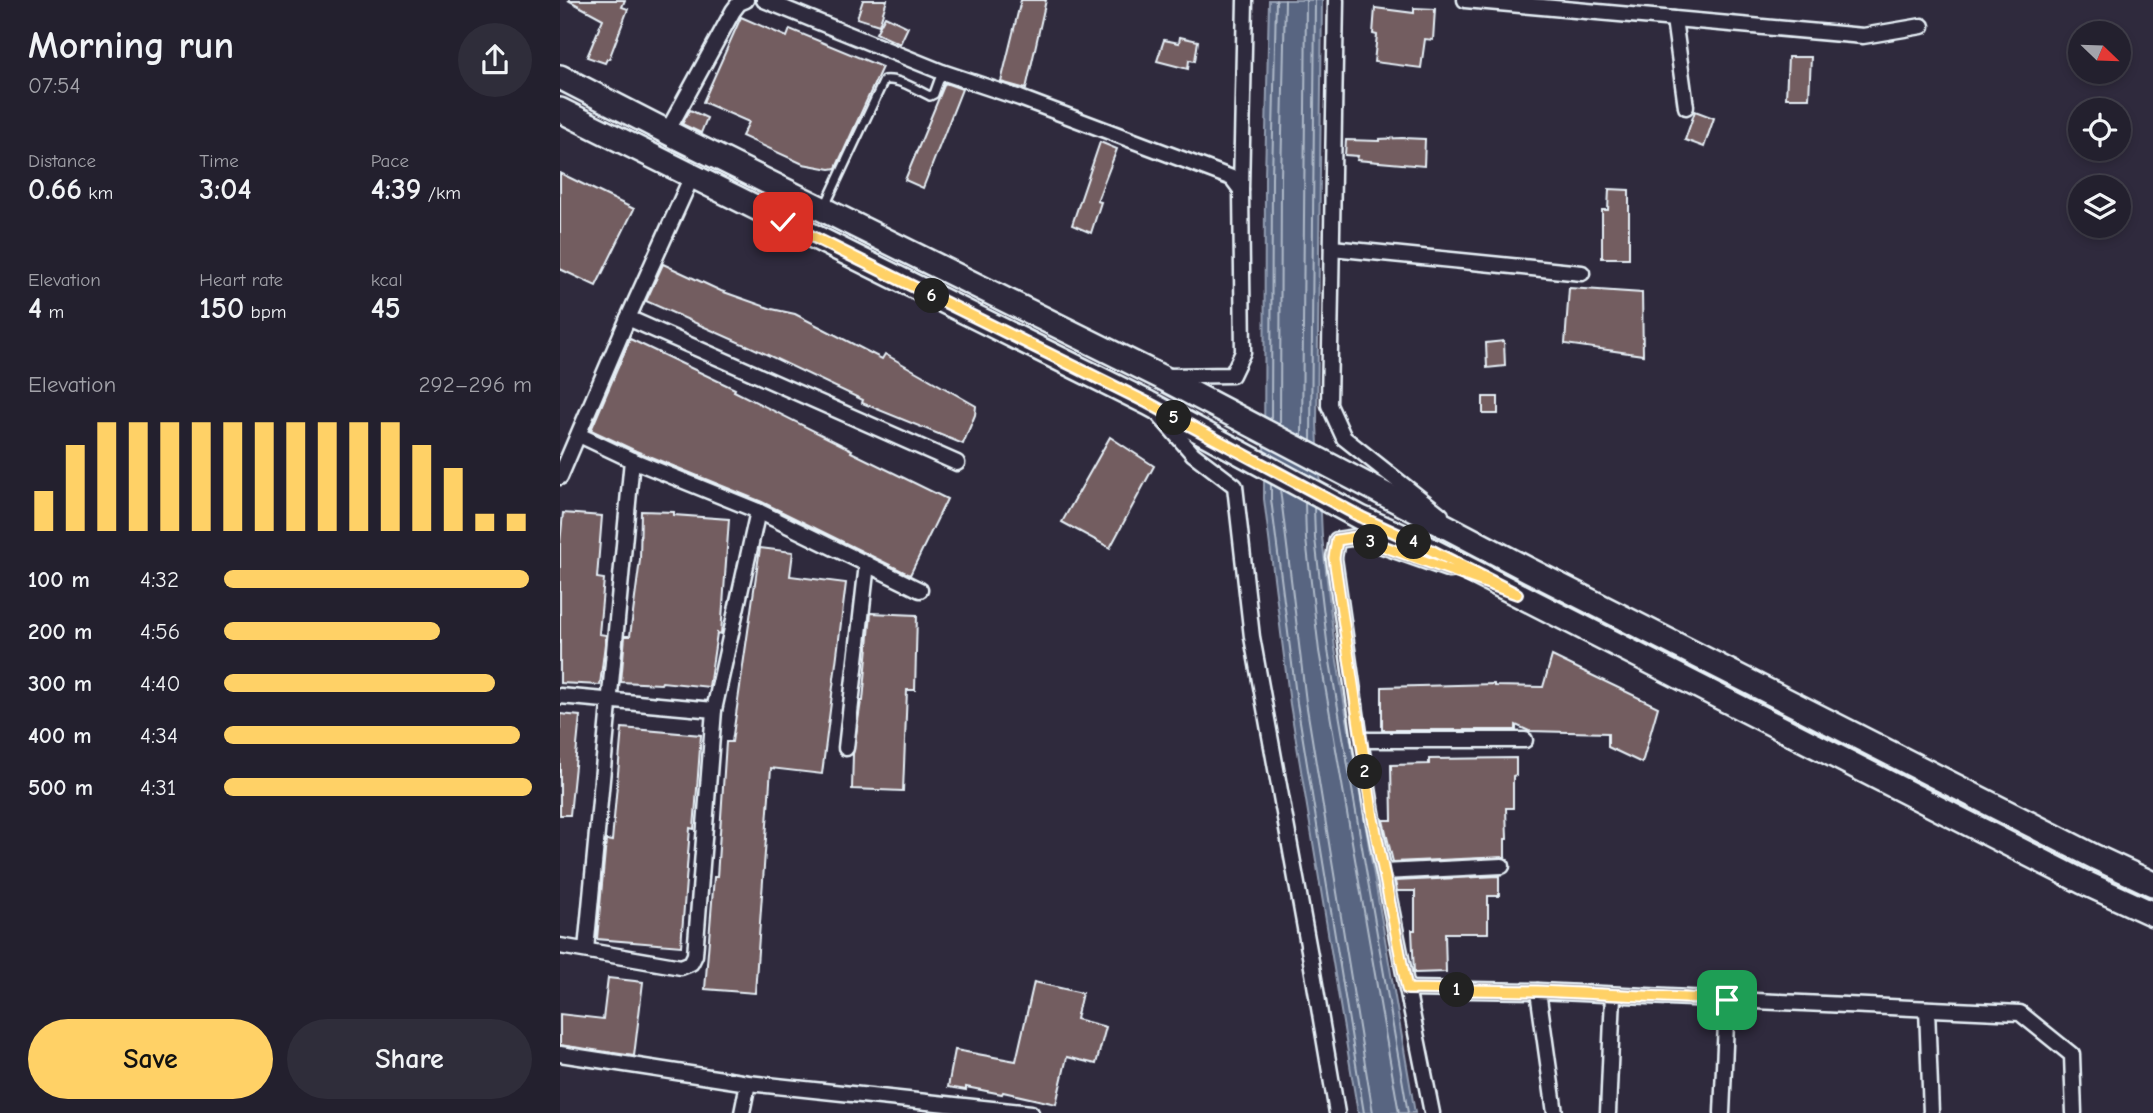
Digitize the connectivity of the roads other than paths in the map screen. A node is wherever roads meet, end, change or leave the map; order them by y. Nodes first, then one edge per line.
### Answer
1 (746, 0) edge
2 (764, 0) edge
3 (1245, 0) edge
4 (1336, 0) edge
5 (1465, 0) edge
6 (1674, 19) junction
7 (1922, 26) dead end
8 (942, 72) junction
9 (560, 76) edge
10 (1686, 107) dead end
11 (560, 110) edge
12 (667, 132) junction
13 (692, 176) junction
14 (1241, 190) junction
15 (824, 208) junction
16 (1332, 248) junction
17 (1582, 273) dead end
18 (628, 318) junction
19 (1161, 377) junction
20 (1148, 403) junction
21 (579, 435) junction
22 (632, 460) junction
23 (957, 463) dead end
24 (560, 477) edge
25 (758, 510) junction
26 (1472, 540) junction
27 (867, 564) junction
28 (920, 590) dead end
29 (1517, 594) junction
30 (560, 696) edge
31 (609, 701) junction
32 (714, 710) junction
33 (1360, 740) junction
34 (1525, 740) dead end
35 (846, 748) dead end
36 (1502, 866) dead end
37 (1384, 872) junction
38 (2153, 884) edge
39 (2153, 914) edge
40 (560, 946) edge
41 (586, 950) junction
42 (1407, 989) junction
43 (1538, 991) junction
44 (1613, 995) junction
45 (1727, 1000) junction
46 (1927, 1009) junction
47 (560, 1054) edge
48 (748, 1083) junction
49 (940, 1108) edge
50 (743, 1113) edge
51 (1031, 1113) edge
52 (1337, 1113) edge
53 (1432, 1113) edge
54 (1555, 1113) edge
55 (1608, 1113) edge
56 (1722, 1113) edge
57 (1931, 1113) edge
58 (2074, 1113) edge

1 - 12 street
2 - 8 street
3 - 14 street
4 - 16 street
5 - 6 street
6 - 7 street
6 - 10 street
8 - 14 street
8 - 15 lane
9 - 12 main road
11 - 13 main road
12 - 15 main road
13 - 18 street
13 - 20 main road
14 - 19 street
15 - 19 main road
16 - 17 street
16 - 26 street
18 - 21 street
18 - 23 street
19 - 26 main road
20 - 29 main road
20 - 52 street
21 - 22 street
21 - 24 street
22 - 25 street
22 - 31 street
25 - 27 street
25 - 32 street
26 - 38 main road
27 - 28 street
27 - 35 street
29 - 33 street
29 - 39 main road
30 - 31 street
31 - 32 street
31 - 41 street
32 - 41 street
33 - 34 street
33 - 37 street
36 - 37 street
37 - 42 street
40 - 41 street
42 - 43 street
42 - 53 street
43 - 44 street
43 - 54 street
44 - 45 street
44 - 55 street
45 - 46 street
45 - 56 street
46 - 57 street
46 - 58 street
47 - 48 street
48 - 49 street
48 - 50 street
49 - 51 street

